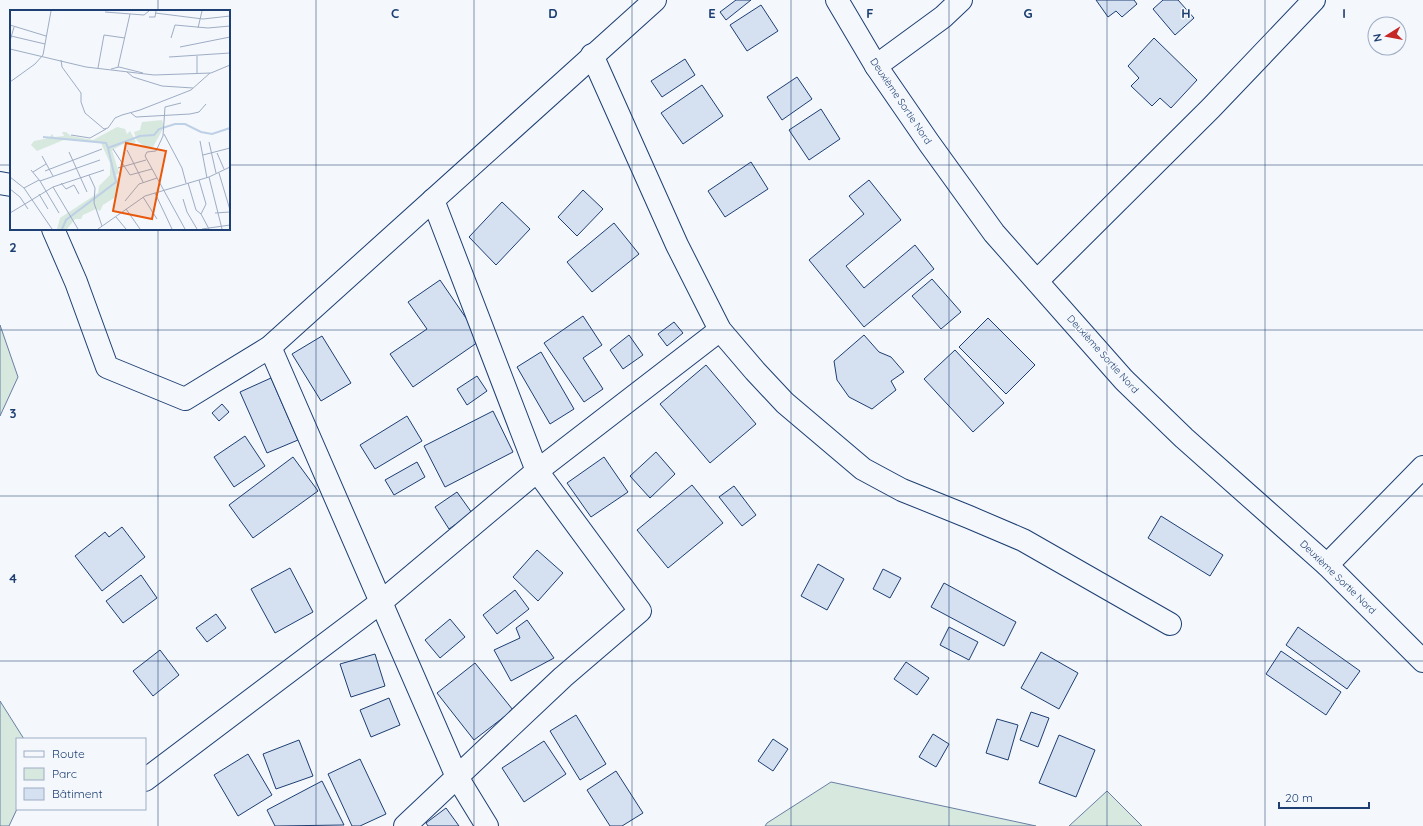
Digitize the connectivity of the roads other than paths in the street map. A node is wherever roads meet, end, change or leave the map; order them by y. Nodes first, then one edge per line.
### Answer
1 (655, 0) edge
2 (837, 0) edge
3 (961, 0) edge
4 (1314, 0) edge
5 (592, 55) junction
6 (876, 66) junction
7 (0, 183) edge
8 (10, 185) edge
9 (433, 200) junction
10 (54, 230) edge
11 (1037, 281) junction
12 (720, 330) junction
13 (270, 347) junction
14 (1423, 468) edge
15 (537, 471) junction
16 (1327, 564) junction
17 (381, 602) junction
18 (1170, 624) dead end
19 (1423, 661) edge
20 (457, 777) junction
21 (146, 779) edge
22 (405, 826) edge
23 (487, 826) edge

1 - 5 street
2 - 6 street, Deuxième Sortie Nord
3 - 6 street
4 - 11 street
5 - 9 street
5 - 12 street
6 - 11 street, Deuxième Sortie Nord
7 - 8 street
9 - 13 street
9 - 15 street
10 - 13 street
11 - 16 street, Deuxième Sortie Nord
12 - 15 street
12 - 18 street
13 - 17 street
14 - 16 street
15 - 17 street
15 - 20 street
16 - 19 street, Deuxième Sortie Nord
17 - 20 street
17 - 21 street
20 - 22 street
20 - 23 street

